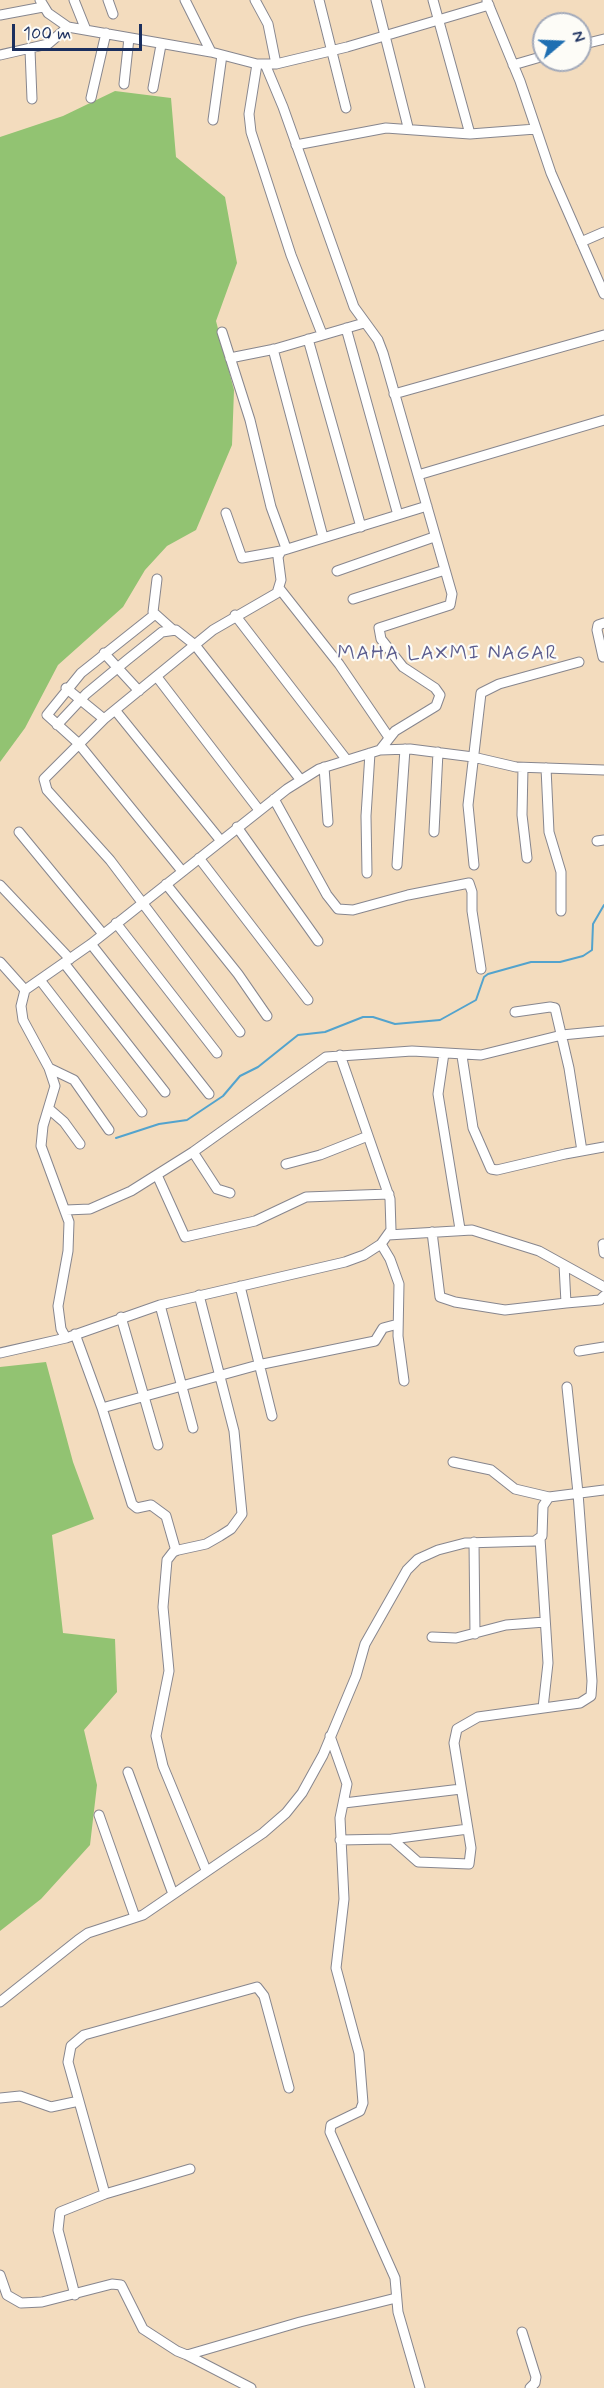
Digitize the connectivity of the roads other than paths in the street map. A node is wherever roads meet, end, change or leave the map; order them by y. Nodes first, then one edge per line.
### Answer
1 (74, 0) edge
2 (108, 0) edge
3 (185, 0) edge
4 (255, 0) edge
5 (319, 0) edge
6 (376, 0) edge
7 (433, 0) edge
8 (41, 3) edge
9 (488, 3) edge
10 (113, 14) dead end
11 (0, 15) edge
12 (439, 20) junction
13 (68, 27) junction
14 (86, 30) junction
15 (106, 33) junction
16 (386, 36) junction
17 (129, 38) junction
18 (161, 45) junction
19 (30, 50) junction
20 (211, 52) junction
21 (331, 52) junction
22 (0, 55) edge
23 (222, 55) junction
24 (532, 59) edge
25 (261, 64) junction
26 (276, 64) junction
27 (513, 65) junction
28 (124, 84) dead end
29 (153, 88) dead end
30 (91, 98) dead end
31 (32, 99) dead end
32 (346, 108) dead end
33 (213, 120) dead end
34 (408, 127) junction
35 (536, 129) junction
36 (470, 134) junction
37 (296, 145) junction
38 (604, 232) edge
39 (581, 242) junction
40 (604, 294) edge
41 (364, 323) junction
42 (346, 328) junction
43 (222, 332) dead end
44 (322, 334) junction
45 (604, 335) edge
46 (308, 339) junction
47 (273, 349) junction
48 (230, 358) junction
49 (394, 394) junction
50 (604, 420) edge
51 (418, 475) junction
52 (427, 506) junction
53 (226, 513) dead end
54 (398, 515) junction
55 (361, 527) junction
56 (323, 537) junction
57 (434, 537) junction
58 (284, 550) junction
59 (445, 570) junction
60 (337, 571) dead end
61 (157, 579) dead end
62 (279, 588) junction
63 (353, 599) dead end
64 (154, 615) junction
65 (235, 615) junction
66 (604, 623) edge
67 (172, 629) junction
68 (195, 645) junction
69 (104, 653) junction
70 (603, 657) edge
71 (579, 663) dead end
72 (118, 667) junction
73 (157, 677) junction
74 (66, 688) junction
75 (139, 691) junction
76 (81, 699) junction
77 (115, 710) junction
78 (104, 719) junction
79 (57, 725) junction
80 (388, 736) junction
81 (78, 743) junction
82 (405, 749) junction
83 (375, 752) junction
84 (438, 752) junction
85 (473, 757) junction
86 (346, 759) junction
87 (324, 767) junction
88 (523, 768) junction
89 (546, 768) junction
90 (604, 770) edge
91 (300, 779) junction
92 (274, 799) junction
93 (259, 810) junction
94 (328, 822) dead end
95 (237, 827) junction
96 (19, 832) dead end
97 (434, 832) dead end
98 (221, 841) junction
99 (199, 858) junction
100 (527, 858) dead end
101 (397, 865) dead end
102 (474, 865) dead end
103 (182, 871) junction
104 (367, 873) dead end
105 (166, 884) junction
106 (0, 885) edge
107 (142, 902) junction
108 (561, 911) dead end
109 (117, 923) junction
110 (103, 934) junction
111 (318, 940) dead end
112 (91, 944) junction
113 (67, 961) junction
114 (0, 962) edge
115 (481, 969) dead end
116 (40, 980) junction
117 (25, 990) junction
118 (308, 1000) dead end
119 (515, 1012) dead end
120 (267, 1016) dead end
121 (604, 1031) edge
122 (240, 1032) dead end
123 (562, 1035) junction
124 (217, 1053) dead end
125 (444, 1053) junction
126 (340, 1054) junction
127 (462, 1056) junction
128 (49, 1068) junction
129 (165, 1092) dead end
130 (209, 1094) dead end
131 (49, 1109) junction
132 (142, 1112) dead end
133 (109, 1130) dead end
134 (368, 1136) junction
135 (80, 1144) dead end
136 (604, 1148) edge
137 (582, 1151) junction
138 (193, 1152) junction
139 (286, 1164) dead end
140 (157, 1175) junction
141 (231, 1193) dead end
142 (389, 1194) junction
143 (66, 1210) junction
144 (460, 1229) junction
145 (432, 1232) junction
146 (388, 1234) junction
147 (381, 1244) junction
148 (564, 1265) junction
149 (240, 1286) junction
150 (604, 1287) edge
151 (199, 1295) junction
152 (604, 1296) edge
153 (566, 1303) junction
154 (160, 1305) junction
155 (121, 1317) junction
156 (398, 1324) junction
157 (70, 1336) junction
158 (604, 1347) edge
159 (579, 1351) dead end
160 (0, 1353) edge
161 (258, 1365) junction
162 (220, 1375) junction
163 (404, 1381) dead end
164 (182, 1386) junction
165 (567, 1387) dead end
166 (144, 1396) junction
167 (102, 1408) junction
168 (272, 1416) dead end
169 (193, 1428) dead end
170 (158, 1445) dead end
171 (453, 1461) dead end
172 (604, 1490) edge
173 (578, 1493) junction
174 (549, 1497) junction
175 (540, 1538) junction
176 (474, 1542) junction
177 (176, 1551) junction
178 (545, 1622) junction
179 (476, 1634) junction
180 (432, 1637) dead end
181 (543, 1708) junction
182 (330, 1736) junction
183 (128, 1772) dead end
184 (461, 1789) junction
185 (344, 1803) junction
186 (99, 1815) dead end
187 (468, 1828) junction
188 (392, 1839) junction
189 (340, 1840) junction
190 (206, 1870) junction
191 (173, 1894) junction
192 (135, 1917) junction
193 (0, 2002) edge
194 (289, 2088) dead end
195 (0, 2098) edge
196 (79, 2101) junction
197 (190, 2169) dead end
198 (105, 2194) junction
199 (0, 2275) edge
200 (75, 2295) junction
201 (396, 2298) junction
202 (522, 2331) dead end
203 (187, 2355) junction
204 (251, 2388) edge
205 (420, 2388) edge
206 (530, 2388) edge

1 - 14 street
2 - 10 street
3 - 20 street
4 - 26 street
5 - 21 street
6 - 16 street
7 - 12 street
8 - 11 street
8 - 13 street
9 - 12 street
9 - 27 street
12 - 16 street
12 - 36 street
13 - 14 street
13 - 19 street
14 - 15 street
15 - 17 street
15 - 30 street
16 - 21 street
16 - 34 street
17 - 18 street
17 - 28 street
18 - 20 street
18 - 29 street
19 - 22 street
19 - 31 street
20 - 23 street
21 - 26 street
21 - 32 street
23 - 25 street
23 - 33 street
24 - 27 street
25 - 26 street
25 - 37 street
25 - 44 street
27 - 35 street
34 - 36 street
34 - 37 street
35 - 36 street
35 - 39 street
37 - 41 street
38 - 39 street
39 - 40 street
41 - 42 street
41 - 49 street
42 - 44 street
42 - 54 street
43 - 48 street
44 - 46 street
45 - 49 street
46 - 47 street
46 - 55 street
47 - 48 street
47 - 56 street
48 - 58 street
49 - 51 street
50 - 51 street
51 - 52 street
52 - 54 street
52 - 57 street
53 - 58 street
54 - 55 street
55 - 56 street
56 - 58 street
57 - 59 street
57 - 60 street
58 - 62 street
59 - 63 street
59 - 80 street
61 - 64 street
62 - 65 street
62 - 80 street
64 - 67 street
64 - 69 street
65 - 68 street
65 - 86 street
66 - 70 street
67 - 68 street
67 - 72 street
68 - 73 street
68 - 91 street
69 - 72 street
69 - 74 street
71 - 85 street
72 - 75 street
72 - 76 street
73 - 75 street
73 - 93 street
74 - 76 street
74 - 79 street
75 - 77 street
76 - 78 street
76 - 79 street
77 - 78 street
77 - 98 street
78 - 81 street
79 - 81 street
80 - 83 street
81 - 103 street
81 - 107 street
82 - 83 street
82 - 84 street
82 - 101 street
83 - 86 street
83 - 104 street
84 - 85 street
84 - 97 street
85 - 88 street
85 - 102 street
86 - 87 street
87 - 91 street
87 - 94 street
88 - 89 street
88 - 100 street
89 - 90 street
89 - 108 street
91 - 92 street
92 - 93 street
92 - 115 street
93 - 95 street
95 - 98 street
95 - 111 street
96 - 110 street
98 - 99 street
99 - 103 street
99 - 118 street
103 - 105 street
105 - 107 street
105 - 120 street
106 - 113 street
107 - 109 street
107 - 122 street
109 - 110 street
109 - 124 street
110 - 112 street
112 - 113 street
112 - 130 street
113 - 116 street
113 - 129 street
114 - 117 street
116 - 117 street
116 - 132 street
117 - 128 street
119 - 123 street
121 - 123 street
123 - 127 street
123 - 137 street
125 - 126 street
125 - 127 street
125 - 144 street
126 - 134 street
126 - 138 street
127 - 137 street
128 - 131 street
128 - 133 street
131 - 135 street
131 - 143 street
134 - 139 street
134 - 142 street
136 - 137 street
138 - 140 street
138 - 141 street
140 - 142 street
140 - 143 street
142 - 146 street
143 - 157 street
144 - 145 street
144 - 148 street
145 - 146 street
145 - 153 street
146 - 147 street
147 - 149 street
147 - 156 street
148 - 150 street
148 - 153 street
149 - 151 street
149 - 161 street
151 - 154 street
151 - 162 street
152 - 153 street
154 - 155 street
154 - 164 street
155 - 157 street
155 - 166 street
156 - 161 street
156 - 163 street
157 - 160 street
157 - 167 street
158 - 159 street
161 - 162 street
161 - 168 street
162 - 164 street
162 - 177 street
164 - 166 street
164 - 169 street
165 - 173 street
166 - 167 street
166 - 170 street
167 - 177 street
171 - 174 street
172 - 173 street
173 - 174 street
173 - 181 street
174 - 175 street
175 - 176 street
175 - 178 street
176 - 179 street
176 - 182 street
177 - 190 street
178 - 179 street
178 - 181 street
179 - 180 street
181 - 184 street
182 - 185 street
182 - 190 street
183 - 191 street
184 - 185 street
184 - 187 street
185 - 189 street
186 - 192 street
187 - 188 street
187 - 188 street
188 - 189 street
189 - 201 street
190 - 191 street
191 - 192 street
192 - 193 street
194 - 196 street
195 - 196 street
196 - 198 street
197 - 198 street
198 - 200 street
199 - 200 street
200 - 203 street
201 - 203 street
201 - 205 street
202 - 206 street
203 - 204 street

